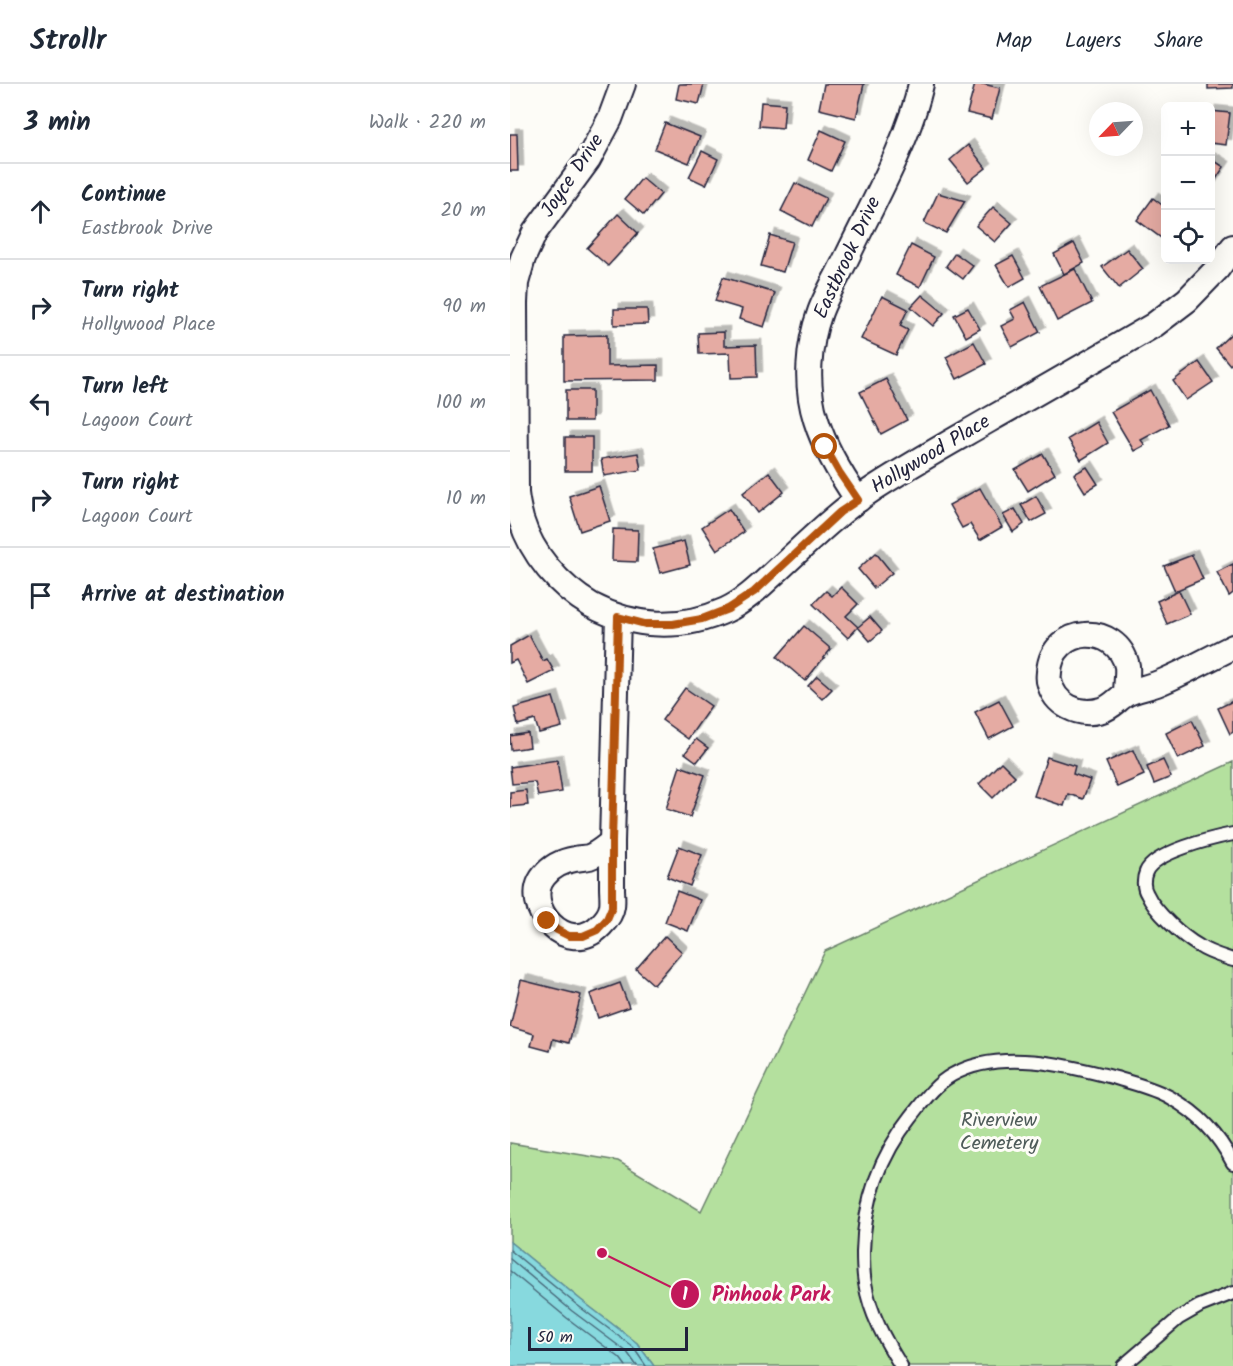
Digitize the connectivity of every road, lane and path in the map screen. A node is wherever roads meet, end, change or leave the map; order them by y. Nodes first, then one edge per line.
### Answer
1 (623, 84) edge
2 (921, 84) edge
3 (1233, 247) edge
4 (858, 500) junction
5 (618, 617) junction
6 (1233, 647) edge
7 (1126, 694) dead end
8 (1233, 834) edge
9 (612, 842) dead end
10 (1233, 960) edge
11 (1233, 1162) edge
12 (1233, 1293) edge
13 (901, 1366) edge
14 (1124, 1366) edge

1 - 5 street, Joyce Drive
2 - 4 street, Eastbrook Drive
3 - 4 street, Hollywood Place
4 - 5 street, Hollywood Place
5 - 9 street
6 - 7 street
8 - 10 lane
11 - 13 lane
12 - 14 lane

